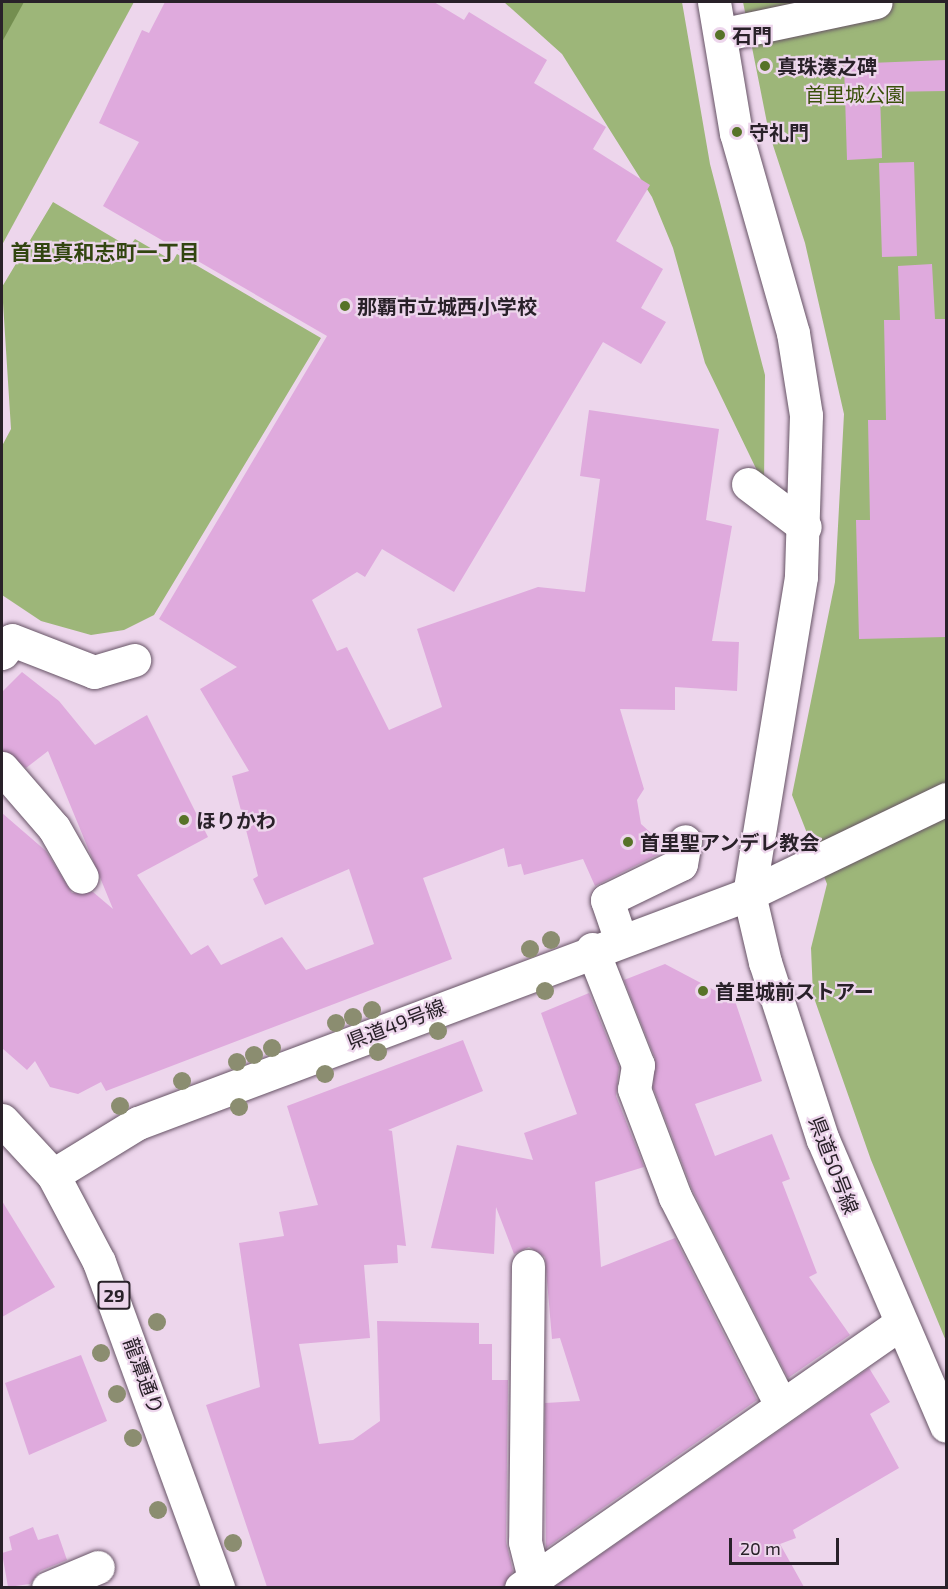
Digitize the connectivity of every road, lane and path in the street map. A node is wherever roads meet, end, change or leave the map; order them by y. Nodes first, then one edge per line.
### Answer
1 (714, 2) edge
2 (876, 2) edge
3 (720, 35) junction
4 (748, 484) dead end
5 (805, 527) junction
6 (7, 647) edge
7 (134, 660) dead end
8 (2, 768) edge
9 (946, 799) edge
10 (685, 841) dead end
11 (82, 877) dead end
12 (749, 894) junction
13 (604, 944) junction
14 (2, 1120) edge
15 (53, 1175) junction
16 (528, 1266) dead end
17 (898, 1324) junction
18 (781, 1405) junction
19 (946, 1426) edge
20 (98, 1567) dead end
21 (527, 1581) edge
22 (48, 1587) edge
23 (218, 1587) edge

1 - 3 street
2 - 3 street
3 - 5 street
4 - 5 street
5 - 12 street
6 - 7 street
8 - 11 street
9 - 12 street, 県道49号線
10 - 13 street
12 - 13 street, 県道49号線
12 - 17 street, 県道50号線
13 - 15 street, 県道49号線
13 - 18 street
14 - 15 street, 龍潭通り / 29
15 - 23 street, 龍潭通り / 29
16 - 21 street
17 - 18 street
17 - 19 street, 県道50号線
18 - 21 street
20 - 22 street

